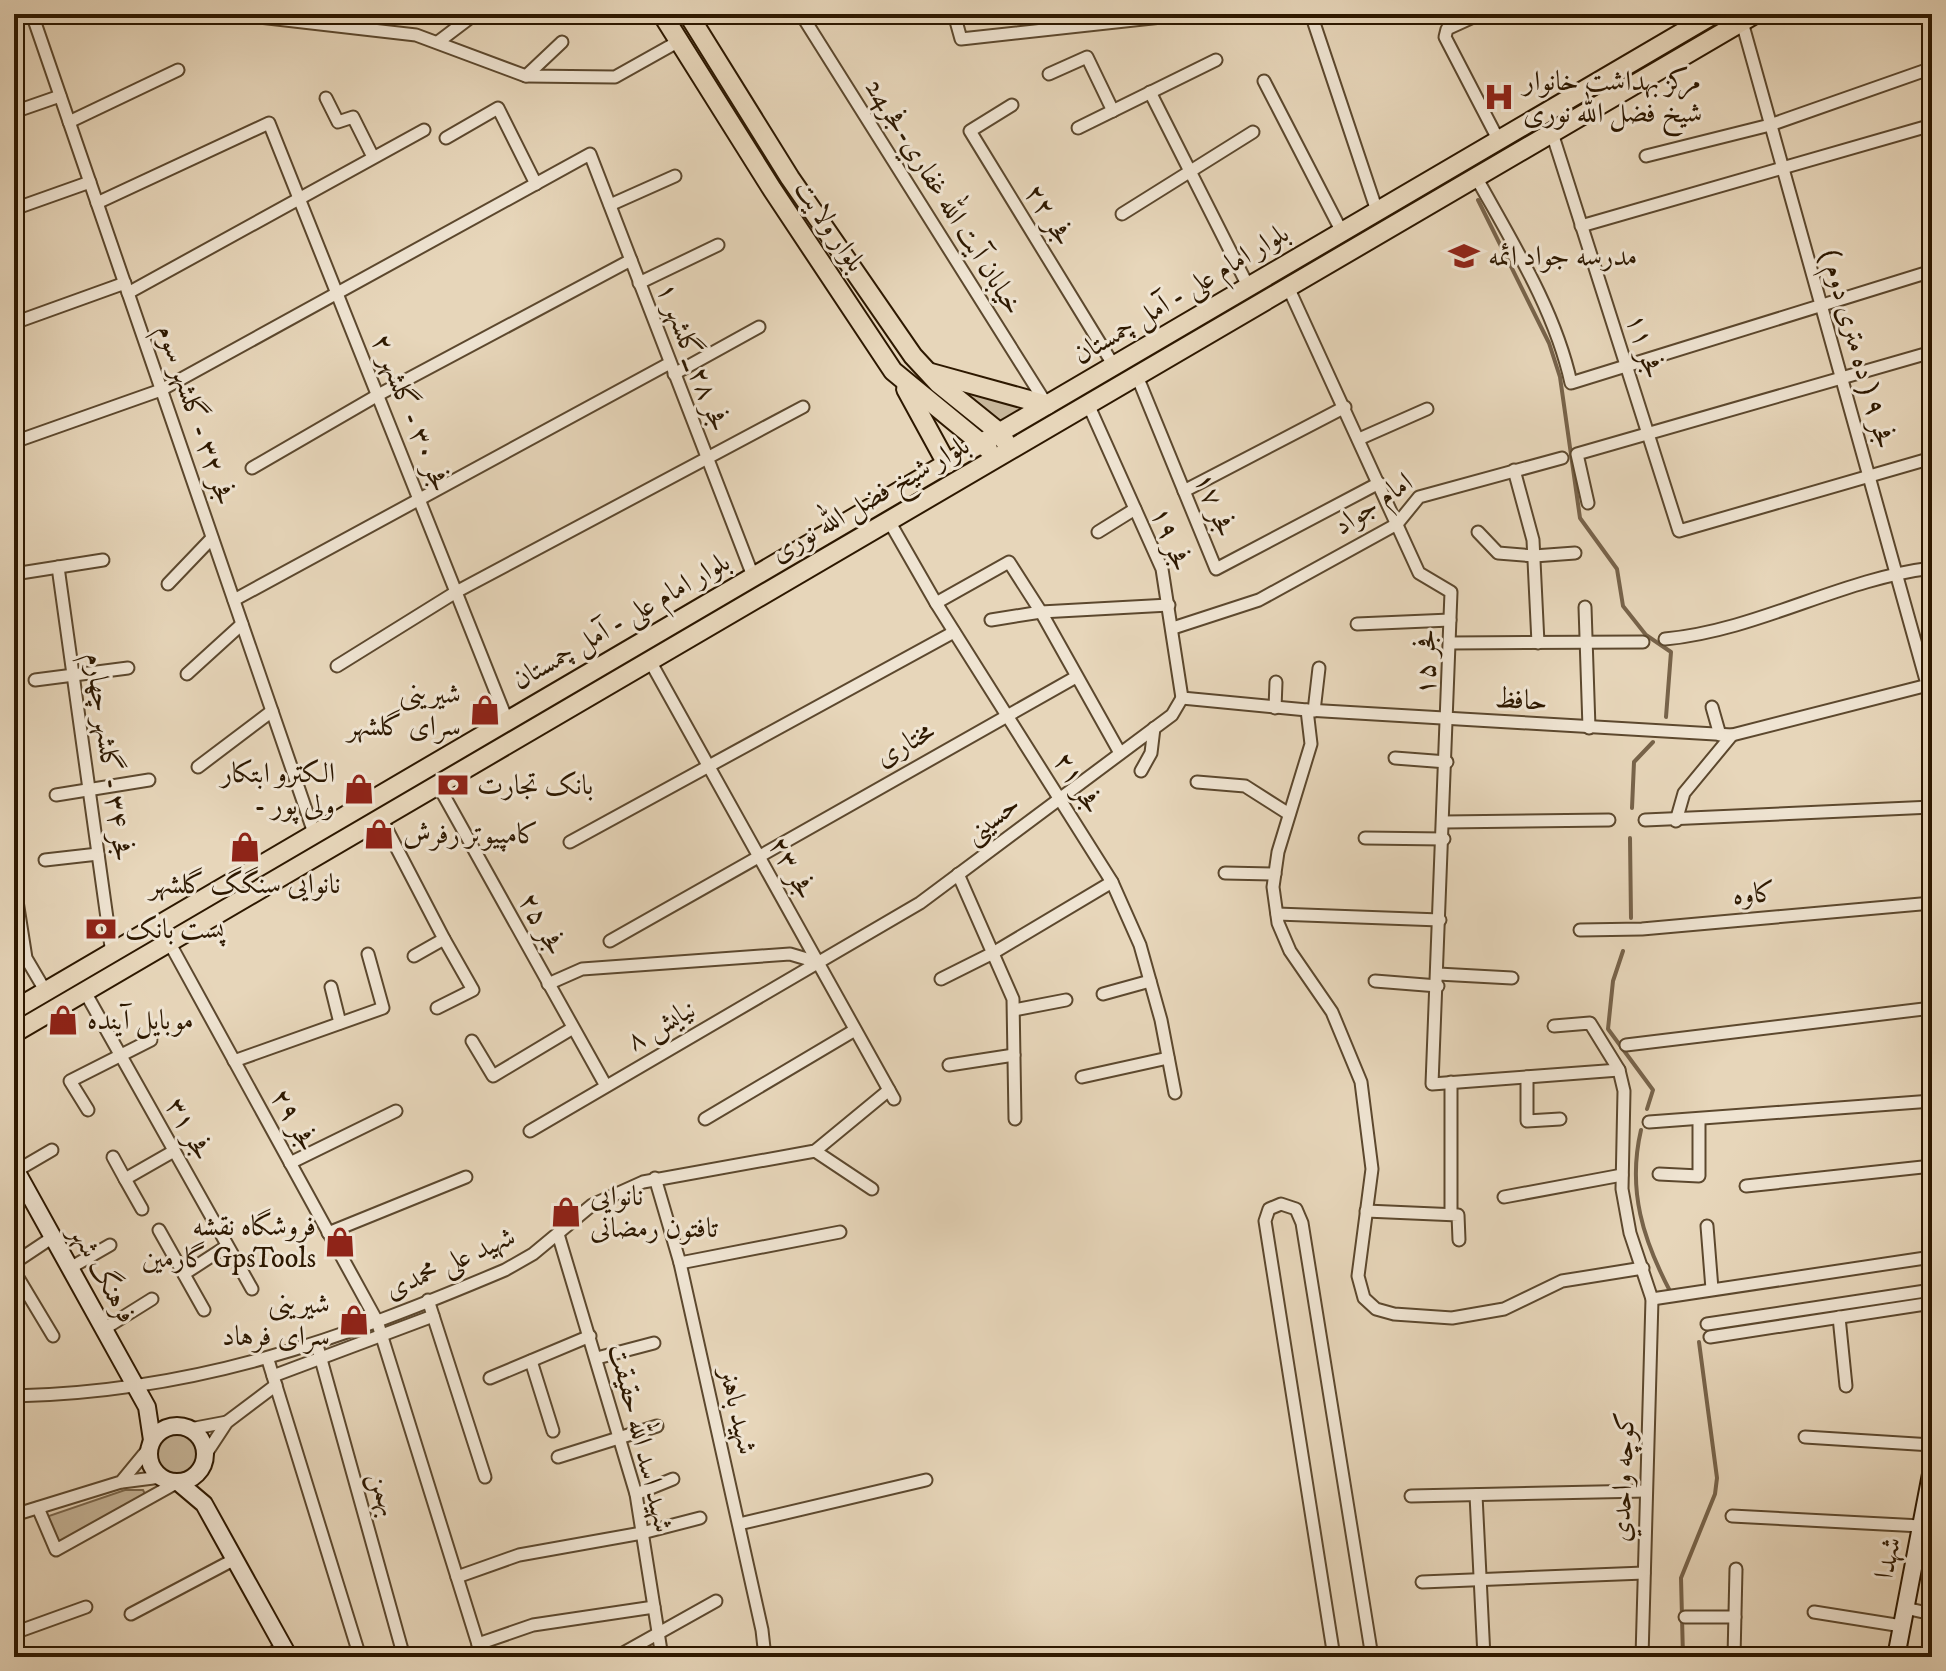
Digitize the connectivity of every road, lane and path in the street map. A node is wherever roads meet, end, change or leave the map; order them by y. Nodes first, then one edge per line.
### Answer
1 (32, 14) edge
2 (232, 14) edge
3 (475, 14) edge
4 (662, 14) edge
5 (688, 14) edge
6 (801, 14) edge
7 (954, 14) edge
8 (1189, 14) edge
9 (1311, 14) edge
10 (1480, 14) edge
11 (1714, 14) edge
12 (1175, 15) edge
13 (260, 16) edge
14 (1748, 18) edge
15 (681, 40) junction
16 (438, 42) junction
17 (562, 42) dead end
18 (1216, 60) dead end
19 (1932, 68) edge
20 (178, 70) dead end
21 (1049, 74) dead end
22 (526, 76) junction
23 (1603, 78) junction
24 (1264, 81) dead end
25 (1150, 92) junction
26 (1614, 95) junction
27 (60, 96) junction
28 (326, 98) dead end
29 (1012, 105) dead end
30 (1113, 111) junction
31 (14, 112) edge
32 (69, 122) junction
33 (1770, 125) junction
34 (1932, 125) edge
35 (1078, 128) dead end
36 (424, 130) dead end
37 (1253, 132) dead end
38 (1552, 133) junction
39 (446, 138) dead end
40 (1499, 141) junction
41 (1646, 156) dead end
42 (373, 157) junction
43 (1782, 166) junction
44 (1190, 172) junction
45 (675, 176) dead end
46 (1476, 177) junction
47 (90, 182) junction
48 (536, 184) junction
49 (300, 200) junction
50 (97, 203) junction
51 (610, 205) junction
52 (14, 209) edge
53 (1377, 211) junction
54 (1122, 214) dead end
55 (1581, 226) junction
56 (1342, 232) junction
57 (718, 245) dead end
58 (631, 260) junction
59 (1932, 271) edge
60 (639, 283) junction
61 (1248, 286) junction
62 (1288, 287) junction
63 (126, 288) junction
64 (336, 291) junction
65 (1821, 305) junction
66 (14, 323) edge
67 (759, 327) dead end
68 (1932, 352) edge
69 (1114, 366) junction
70 (1626, 366) junction
71 (672, 369) junction
72 (1137, 376) junction
73 (932, 378) junction
74 (1841, 378) junction
75 (901, 380) junction
76 (161, 390) junction
77 (378, 395) junction
78 (922, 398) junction
79 (1088, 404) junction
80 (1047, 405) junction
81 (803, 407) dead end
82 (1345, 407) junction
83 (1427, 409) dead end
84 (1648, 436) junction
85 (992, 437) junction
86 (1359, 439) junction
87 (14, 442) edge
88 (1003, 454) junction
89 (705, 457) junction
90 (1562, 458) dead end
91 (1932, 458) edge
92 (947, 464) junction
93 (252, 468) dead end
94 (1514, 470) junction
95 (1869, 475) junction
96 (1379, 483) junction
97 (1184, 491) junction
98 (419, 499) junction
99 (1588, 503) dead end
100 (1135, 509) junction
101 (889, 521) junction
102 (1397, 524) junction
103 (834, 529) junction
104 (1098, 532) dead end
105 (1478, 532) dead end
106 (212, 538) junction
107 (843, 547) junction
108 (794, 552) junction
109 (1575, 553) dead end
110 (1534, 556) junction
111 (103, 560) dead end
112 (58, 567) junction
113 (1932, 568) edge
114 (803, 571) junction
115 (1896, 573) junction
116 (14, 574) edge
117 (753, 576) junction
118 (168, 584) dead end
119 (456, 592) junction
120 (234, 600) junction
121 (936, 603) junction
122 (1169, 605) junction
123 (1585, 607) dead end
124 (1041, 612) junction
125 (991, 620) dead end
126 (1450, 620) junction
127 (242, 624) junction
128 (1357, 624) dead end
129 (1173, 628) junction
130 (954, 632) junction
131 (1665, 639) dead end
132 (1643, 642) dead end
133 (1450, 643) junction
134 (1538, 643) junction
135 (1586, 644) junction
136 (650, 661) junction
137 (337, 666) dead end
138 (128, 668) dead end
139 (1319, 668) dead end
140 (187, 674) dead end
141 (73, 676) junction
142 (1076, 677) junction
143 (35, 680) dead end
144 (1276, 682) dead end
145 (1929, 684) edge
146 (1182, 698) junction
147 (1712, 707) dead end
148 (1275, 708) junction
149 (272, 711) junction
150 (1311, 711) junction
151 (1007, 715) junction
152 (507, 720) junction
153 (1449, 720) junction
154 (1154, 728) junction
155 (1589, 728) junction
156 (1726, 735) junction
157 (1120, 753) junction
158 (1395, 758) dead end
159 (1447, 762) junction
160 (707, 766) junction
161 (198, 767) dead end
162 (1141, 771) dead end
163 (149, 780) dead end
164 (1197, 782) dead end
165 (438, 785) junction
166 (89, 790) junction
167 (56, 795) dead end
168 (1060, 798) junction
169 (1932, 807) edge
170 (1289, 814) junction
171 (381, 818) junction
172 (1609, 820) dead end
173 (1645, 820) dead end
174 (1676, 821) junction
175 (1444, 822) junction
176 (314, 833) junction
177 (1365, 838) dead end
178 (1444, 839) junction
179 (570, 842) dead end
180 (98, 854) junction
181 (757, 855) junction
182 (45, 860) dead end
183 (1225, 873) dead end
184 (958, 874) junction
185 (1275, 874) junction
186 (14, 882) edge
187 (1112, 882) junction
188 (1932, 903) edge
189 (1277, 914) junction
190 (1440, 920) junction
191 (1580, 930) dead end
192 (444, 939) junction
193 (610, 941) dead end
194 (169, 942) junction
195 (993, 953) junction
196 (112, 954) junction
197 (368, 954) dead end
198 (414, 956) dead end
199 (817, 962) junction
200 (1512, 978) dead end
201 (941, 979) dead end
202 (1438, 980) junction
203 (1150, 981) junction
204 (1375, 981) dead end
205 (548, 984) junction
206 (331, 987) dead end
207 (46, 992) junction
208 (85, 992) junction
209 (1103, 994) dead end
210 (1066, 1000) dead end
211 (16, 1007) edge
212 (437, 1008) dead end
213 (1932, 1008) edge
214 (1014, 1010) junction
215 (340, 1023) junction
216 (1554, 1026) dead end
217 (573, 1028) junction
218 (855, 1030) junction
219 (14, 1033) edge
220 (151, 1040) dead end
221 (472, 1041) dead end
222 (1626, 1045) dead end
223 (120, 1055) junction
224 (1014, 1055) junction
225 (1168, 1058) junction
226 (234, 1061) junction
227 (949, 1065) dead end
228 (1619, 1070) junction
229 (1082, 1077) dead end
230 (1527, 1077) junction
231 (1451, 1082) junction
232 (606, 1086) junction
233 (1175, 1093) dead end
234 (892, 1094) joint
235 (1932, 1101) edge
236 (88, 1110) dead end
237 (396, 1111) dead end
238 (705, 1119) dead end
239 (1015, 1119) dead end
240 (1560, 1119) dead end
241 (1699, 1119) junction
242 (1649, 1122) dead end
243 (530, 1131) dead end
244 (52, 1150) dead end
245 (174, 1151) junction
246 (815, 1151) junction
247 (113, 1157) dead end
248 (290, 1163) junction
249 (1932, 1166) edge
250 (15, 1169) edge
251 (1659, 1174) dead end
252 (1622, 1175) junction
253 (466, 1177) dead end
254 (655, 1178) junction
255 (125, 1179) junction
256 (1746, 1186) dead end
257 (872, 1189) dead end
258 (1504, 1197) dead end
259 (142, 1209) dead end
260 (1366, 1211) junction
261 (1451, 1214) junction
262 (1707, 1226) dead end
263 (159, 1230) dead end
264 (840, 1232) dead end
265 (328, 1233) junction
266 (558, 1234) junction
267 (53, 1237) junction
268 (1459, 1240) dead end
269 (110, 1245) dead end
270 (227, 1246) junction
271 (1932, 1257) edge
272 (14, 1263) edge
273 (680, 1263) junction
274 (70, 1268) junction
275 (1643, 1268) junction
276 (14, 1271) edge
277 (184, 1274) junction
278 (252, 1289) dead end
279 (1712, 1289) junction
280 (1932, 1290) edge
281 (152, 1299) dead end
282 (1652, 1299) junction
283 (428, 1300) junction
284 (1932, 1303) edge
285 (204, 1310) dead end
286 (1784, 1312) junction
287 (433, 1316) junction
288 (1839, 1317) junction
289 (377, 1321) junction
290 (1707, 1324) dead end
291 (1786, 1325) junction
292 (104, 1329) junction
293 (381, 1335) junction
294 (53, 1336) dead end
295 (590, 1336) junction
296 (1710, 1337) dead end
297 (654, 1343) dead end
298 (317, 1345) junction
299 (320, 1358) junction
300 (597, 1358) junction
301 (268, 1360) junction
302 (531, 1361) junction
303 (490, 1378) dead end
304 (274, 1381) junction
305 (1846, 1386) dead end
306 (136, 1388) junction
307 (14, 1396) edge
308 (147, 1407) junction
309 (227, 1422) junction
310 (657, 1426) dead end
311 (181, 1428) junction
312 (553, 1431) dead end
313 (1805, 1437) dead end
314 (621, 1439) junction
315 (151, 1444) junction
316 (1932, 1445) edge
317 (558, 1457) dead end
318 (202, 1464) junction
319 (1932, 1469) edge
320 (485, 1477) dead end
321 (169, 1479) junction
322 (673, 1479) dead end
323 (926, 1480) dead end
324 (121, 1482) junction
325 (1646, 1491) junction
326 (636, 1494) junction
327 (1476, 1495) junction
328 (1411, 1496) dead end
329 (204, 1504) junction
330 (38, 1508) junction
331 (1928, 1509) edge
332 (14, 1515) edge
333 (1732, 1516) dead end
334 (700, 1518) dead end
335 (739, 1524) junction
336 (1921, 1526) junction
337 (642, 1533) junction
338 (235, 1559) junction
339 (1736, 1569) dead end
340 (1644, 1573) junction
341 (457, 1577) junction
342 (1480, 1580) junction
343 (1422, 1582) dead end
344 (716, 1601) dead end
345 (86, 1607) dead end
346 (654, 1607) junction
347 (1905, 1608) junction
348 (1814, 1612) dead end
349 (131, 1614) dead end
350 (1932, 1614) edge
351 (1685, 1617) dead end
352 (1735, 1617) junction
353 (1902, 1626) junction
354 (658, 1632) junction
355 (14, 1633) edge
356 (478, 1644) junction
357 (286, 1652) edge
358 (1896, 1654) edge
359 (265, 1657) edge
360 (360, 1657) edge
361 (404, 1657) edge
362 (482, 1657) edge
363 (616, 1657) edge
364 (662, 1657) edge
365 (765, 1657) edge
366 (1334, 1657) edge
367 (1372, 1657) edge
368 (1484, 1657) edge
369 (1642, 1657) edge
370 (1734, 1657) edge
371 (1925, 1657) edge

1 - 27 street, فجر ۳۲ - گلشهر سوم
2 - 13 street
3 - 16 street
4 - 15 main road, بلوار ولایت
5 - 73 main road, بلوار ولایت
6 - 80 street, خيابان آيت الله غفاري-فجر24
7 - 12 street
8 - 12 street
9 - 53 street
10 - 40 street
11 - 23 main road, بلوار امام علی - آمل چمستان
13 - 16 street
14 - 26 main road, بلوار شیخ فضل الله نوری
14 - 33 street, فجر ۹ ( ده متری دوم )
15 - 22 street
15 - 75 main road, بلوار ولایت
16 - 22 street
17 - 22 street
18 - 25 street
19 - 33 street
20 - 32 street
21 - 30 street
23 - 26 main road
23 - 40 main road, بلوار امام علی - آمل چمستان
24 - 56 street
25 - 30 street
25 - 44 street
26 - 38 main road, بلوار شیخ فضل الله نوری
27 - 31 street
27 - 32 street, فجر ۳۲ - گلشهر سوم
28 - 42 street
29 - 69 street, فجر ۲۲
30 - 35 street
32 - 47 street, فجر ۳۲ - گلشهر سوم
33 - 41 street
33 - 43 street, فجر ۹ ( ده متری دوم )
34 - 43 street
36 - 42 street
37 - 44 street
38 - 46 main road, بلوار شیخ فضل الله نوری
38 - 55 street, فجر ۱۱
39 - 48 street
40 - 53 main road, بلوار امام علی - آمل چمستان
42 - 49 street
43 - 55 street
43 - 65 street, فجر ۹ ( ده متری دوم )
44 - 54 street
44 - 61 street
45 - 51 street
46 - 62 main road, بلوار شیخ فضل الله نوری
46 - 70 street
47 - 50 street, فجر ۳۲ - گلشهر سوم
47 - 52 street
48 - 51 street, فجر ۲۸_گلشهر ۱
48 - 64 street
49 - 50 street, فجر ۳۰ - گلشهر ۲
49 - 63 street
49 - 64 street, فجر ۳۰ - گلشهر ۲
50 - 63 street, فجر ۳۲ - گلشهر سوم
51 - 58 street, فجر ۲۸_گلشهر ۱
53 - 56 main road, بلوار امام علی - آمل چمستان
55 - 70 street, فجر ۱۱
56 - 61 main road, بلوار امام علی - آمل چمستان
57 - 60 street
58 - 60 street, فجر ۲۸_گلشهر ۱
58 - 77 street
59 - 65 street
60 - 71 street, فجر ۲۸_گلشهر ۱
61 - 69 main road, بلوار امام علی - آمل چمستان
62 - 72 main road, بلوار شیخ فضل الله نوری
62 - 82 street, فجر ۱۵
63 - 66 street
63 - 76 street, فجر ۳۲ - گلشهر سوم
64 - 76 street
64 - 77 street, فجر ۳۰ - گلشهر ۲
65 - 70 street
65 - 74 street, فجر ۹ ( ده متری دوم )
67 - 71 street
68 - 74 street
69 - 80 main road, بلوار امام علی - آمل چمستان
70 - 84 street, فجر ۱۱
71 - 89 street, فجر ۲۸_گلشهر ۱
71 - 98 street
72 - 79 main road, بلوار شیخ فضل الله نوری
72 - 97 street, فجر ۱۷
73 - 78 main road
73 - 80 main road
73 - 85 main road, بلوار ولایت
74 - 84 street
74 - 95 street, فجر ۹ ( ده متری دوم )
75 - 78 main road, بلوار ولایت
75 - 92 main road
76 - 87 street
76 - 106 street, فجر ۳۲ - گلشهر سوم
77 - 93 street
77 - 98 street, فجر ۳۰ - گلشهر ۲
78 - 85 main road, بلوار ولایت
79 - 88 main road, بلوار شیخ فضل الله نوری
79 - 100 street, فجر ۱۹
80 - 85 main road, بلوار امام علی - آمل چمستان
81 - 89 street
82 - 86 street, فجر ۱۵
82 - 97 street
83 - 86 street
84 - 95 street, فجر ۱۱
84 - 99 street
85 - 88 main road
85 - 92 main road, بلوار امام علی - آمل چمستان
86 - 96 street, فجر ۱۵
88 - 101 main road, بلوار شیخ فضل الله نوری
89 - 117 street, فجر ۲۸_گلشهر ۱
89 - 119 street
90 - 94 street, امام جواد
91 - 95 street
92 - 103 main road, بلوار امام علی - آمل چمستان
94 - 102 street, امام جواد
94 - 110 street
95 - 115 street, فجر ۹ ( ده متری دوم )
96 - 97 street, فجر ۱۷
96 - 102 street, فجر ۱۵
98 - 119 street, فجر ۳۰ - گلشهر ۲
98 - 120 street
100 - 104 street
100 - 122 street, فجر ۱۹
101 - 107 main road, بلوار شیخ فضل الله نوری
101 - 121 street, فجر ۲۱
102 - 126 street, فجر ۱۵
102 - 129 street, امام جواد
103 - 107 main road
103 - 108 main road, بلوار امام علی - آمل چمستان
105 - 110 street
106 - 118 street
106 - 120 street, فجر ۳۲ - گلشهر سوم
107 - 114 main road, بلوار شیخ فضل الله نوری
108 - 114 main road
108 - 117 main road, بلوار امام علی - آمل چمستان
109 - 110 street
110 - 134 street
111 - 112 street
112 - 116 street
112 - 141 street, فجر ۳۴ - گلشهر چهارم
113 - 115 street
114 - 136 main road, بلوار شیخ فضل الله نوری
115 - 131 street
115 - 145 street, فجر ۹ ( ده متری دوم )
117 - 152 main road, بلوار امام علی - آمل چمستان
119 - 137 street
119 - 152 street, فجر ۳۰ - گلشهر ۲
120 - 127 street, فجر ۳۲ - گلشهر سوم
121 - 124 street
121 - 130 street, فجر ۲۱
122 - 124 street
122 - 129 street, فجر ۱۹
123 - 135 street
124 - 125 street
124 - 142 street
126 - 128 street
126 - 133 street, فجر ۱۵
127 - 140 street
127 - 149 street, فجر ۳۲ - گلشهر سوم
129 - 146 street, فجر ۱۹
130 - 151 street, فجر ۲۱
130 - 160 street
132 - 135 street
133 - 134 street
133 - 153 street, فجر ۱۵
134 - 135 street
135 - 155 street
136 - 160 street, فجر ۲۳
136 - 165 main road, بلوار شیخ فضل الله نوری
138 - 141 street
139 - 150 street
141 - 143 street
141 - 166 street, فجر ۳۴ - گلشهر چهارم
142 - 151 street, مختاری
142 - 157 street
144 - 148 street
145 - 156 street, حافظ
146 - 148 street, حافظ
146 - 154 street, حسینی
147 - 156 street
148 - 150 street, حافظ
149 - 161 street
149 - 176 street, فجر ۳۲ - گلشهر سوم
150 - 153 street, حافظ
150 - 170 street
151 - 168 street, فجر ۲۱
151 - 181 street, مختاری
152 - 176 main road, بلوار امام علی - آمل چمستان
153 - 155 street, حافظ
153 - 159 street, فجر ۱۵
154 - 157 street, حسینی
154 - 162 street
155 - 156 street, حافظ
156 - 174 street
157 - 168 street, حسینی
158 - 159 street
159 - 175 street, فجر ۱۵
160 - 179 street
160 - 181 street, فجر ۲۳
163 - 166 street
164 - 170 street
165 - 171 main road, بلوار شیخ فضل الله نوری
165 - 205 street, فجر ۲۵
166 - 167 street
166 - 180 street, فجر ۳۴ - گلشهر چهارم
168 - 184 street, حسینی
168 - 187 street, فجر ۲۱
169 - 174 street
170 - 185 street
171 - 192 street
171 - 194 main road, بلوار شیخ فضل الله نوری
172 - 175 street
173 - 174 street
175 - 178 street, فجر ۱۵
176 - 196 main road, بلوار امام علی - آمل چمستان
177 - 178 street
178 - 190 street, فجر ۱۵
180 - 182 street
180 - 196 street, فجر ۳۴ - گلشهر چهارم
181 - 193 street, مختاری
181 - 199 street, فجر ۲۳
183 - 185 street
184 - 195 street
184 - 199 street, حسینی
185 - 189 street
186 - 207 street
187 - 195 street
187 - 203 street, فجر ۲۱
188 - 191 street, کاوه
189 - 190 street
189 - 260 street
190 - 202 street, فجر ۱۵
192 - 198 street
192 - 212 street
194 - 208 main road, بلوار شیخ فضل الله نوری
194 - 226 street, فجر ۲۹
195 - 201 street
195 - 214 street
196 - 207 main road, بلوار امام علی - آمل چمستان
197 - 215 street
199 - 205 street
199 - 218 street, فجر ۲۳
199 - 232 street, نیایش ۸
200 - 202 street
202 - 204 street
202 - 231 street, فجر ۱۵
203 - 209 street
203 - 225 street, فجر ۲۱
205 - 217 street, فجر ۲۵
206 - 215 street
207 - 211 main road, بلوار امام علی - آمل چمستان
208 - 219 main road, بلوار شیخ فضل الله نوری
208 - 223 street, فجر ۳۱
210 - 214 street
213 - 222 street
214 - 224 street
215 - 226 street
216 - 228 street
217 - 221 street
217 - 232 street, فجر ۲۵
218 - 234 street, فجر ۲۳
218 - 238 street
220 - 223 street
223 - 236 street
223 - 245 street, فجر ۳۱
224 - 227 street
224 - 239 street
225 - 229 street
225 - 233 street, فجر ۲۱
226 - 248 street, فجر ۲۹
228 - 230 street
228 - 252 street, كوچه واحدي
230 - 231 street
230 - 240 street
231 - 261 street
232 - 243 street, نیایش ۸
234 - 246 street, شهید علی محمدی
235 - 241 street
237 - 248 street
241 - 242 street
241 - 251 street
244 - 250 street
245 - 255 street
245 - 270 street, فجر ۳۱
246 - 254 street, شهید علی محمدی
246 - 257 street
247 - 255 street
248 - 265 street, فجر ۲۹
249 - 256 street
250 - 267 main road, فرهنگ شهر
252 - 258 street
252 - 275 street, كوچه واحدي
253 - 265 street
254 - 266 street, شهید علی محمدی
254 - 273 street, شهید باهنر
255 - 259 street
260 - 261 street
260 - 275 street
261 - 268 street
262 - 279 street
263 - 277 street
264 - 273 street
265 - 289 street, فجر ۲۹
266 - 283 street, شهید علی محمدی
266 - 295 street, شهید اسد الله حقیقت
267 - 272 street
267 - 274 main road, فرهنگ شهر
269 - 274 street
270 - 277 street
270 - 278 street, فجر ۳۱
271 - 279 street
273 - 335 street, شهید باهنر
274 - 292 main road, فرهنگ شهر
275 - 282 street, كوچه واحدي
276 - 294 street
277 - 285 street
279 - 282 street
280 - 286 street
281 - 292 street
282 - 325 street, كوچه واحدي
283 - 287 street
283 - 289 street, شهید علی محمدی
284 - 288 street
286 - 290 street
286 - 291 street
287 - 293 street
287 - 320 street
288 - 291 street
288 - 305 street
289 - 293 street, فجر ۲۹
289 - 298 street, شهید علی محمدی
291 - 296 street
292 - 306 main road, فرهنگ شهر
293 - 299 street
293 - 341 street, فجر ۲۹
295 - 300 street, شهید اسد الله حقیقت
295 - 302 street
297 - 300 street
298 - 299 street, بهمن
298 - 301 street, شهید علی محمدی
299 - 304 street
299 - 361 street, بهمن
300 - 314 street, شهید اسد الله حقیقت
301 - 304 street
301 - 306 street, شهید علی محمدی
302 - 303 street
302 - 312 street
304 - 309 street
304 - 360 street
306 - 307 street, شهید علی محمدی
306 - 308 main road, فرهنگ شهر
308 - 311 main road
308 - 315 main road
309 - 311 street
309 - 318 street
310 - 314 street
311 - 315 main road
311 - 318 main road
313 - 316 street
314 - 317 street
314 - 326 street, شهید اسد الله حقیقت
315 - 321 main road
315 - 324 street
318 - 321 main road
318 - 329 main road
319 - 331 main road, شهدا
321 - 324 street
321 - 329 main road
321 - 330 street
322 - 326 street
323 - 335 street
324 - 330 street
325 - 327 street
325 - 340 street, كوچه واحدي
326 - 337 street, شهید اسد الله حقیقت
327 - 328 street
327 - 342 street
329 - 338 main road
330 - 332 street
331 - 336 main road, شهدا
333 - 336 street
334 - 337 street
335 - 365 street, شهید باهنر
336 - 347 main road, شهدا
337 - 341 street
337 - 346 street, شهید اسد الله حقیقت
338 - 349 street
338 - 357 main road
339 - 352 street
340 - 342 street
340 - 369 street, كوچه واحدي
341 - 356 street, فجر ۲۹
342 - 343 street
342 - 368 street
344 - 354 street
345 - 355 street
346 - 354 street, شهید اسد الله حقیقت
346 - 356 street
347 - 350 street
347 - 353 main road, شهدا
348 - 353 street
351 - 352 street
352 - 370 street
353 - 358 main road, شهدا
354 - 363 street
354 - 364 street, شهید اسد الله حقیقت
356 - 362 street, فجر ۲۹
357 - 359 street
358 - 371 street
366 - 367 street

